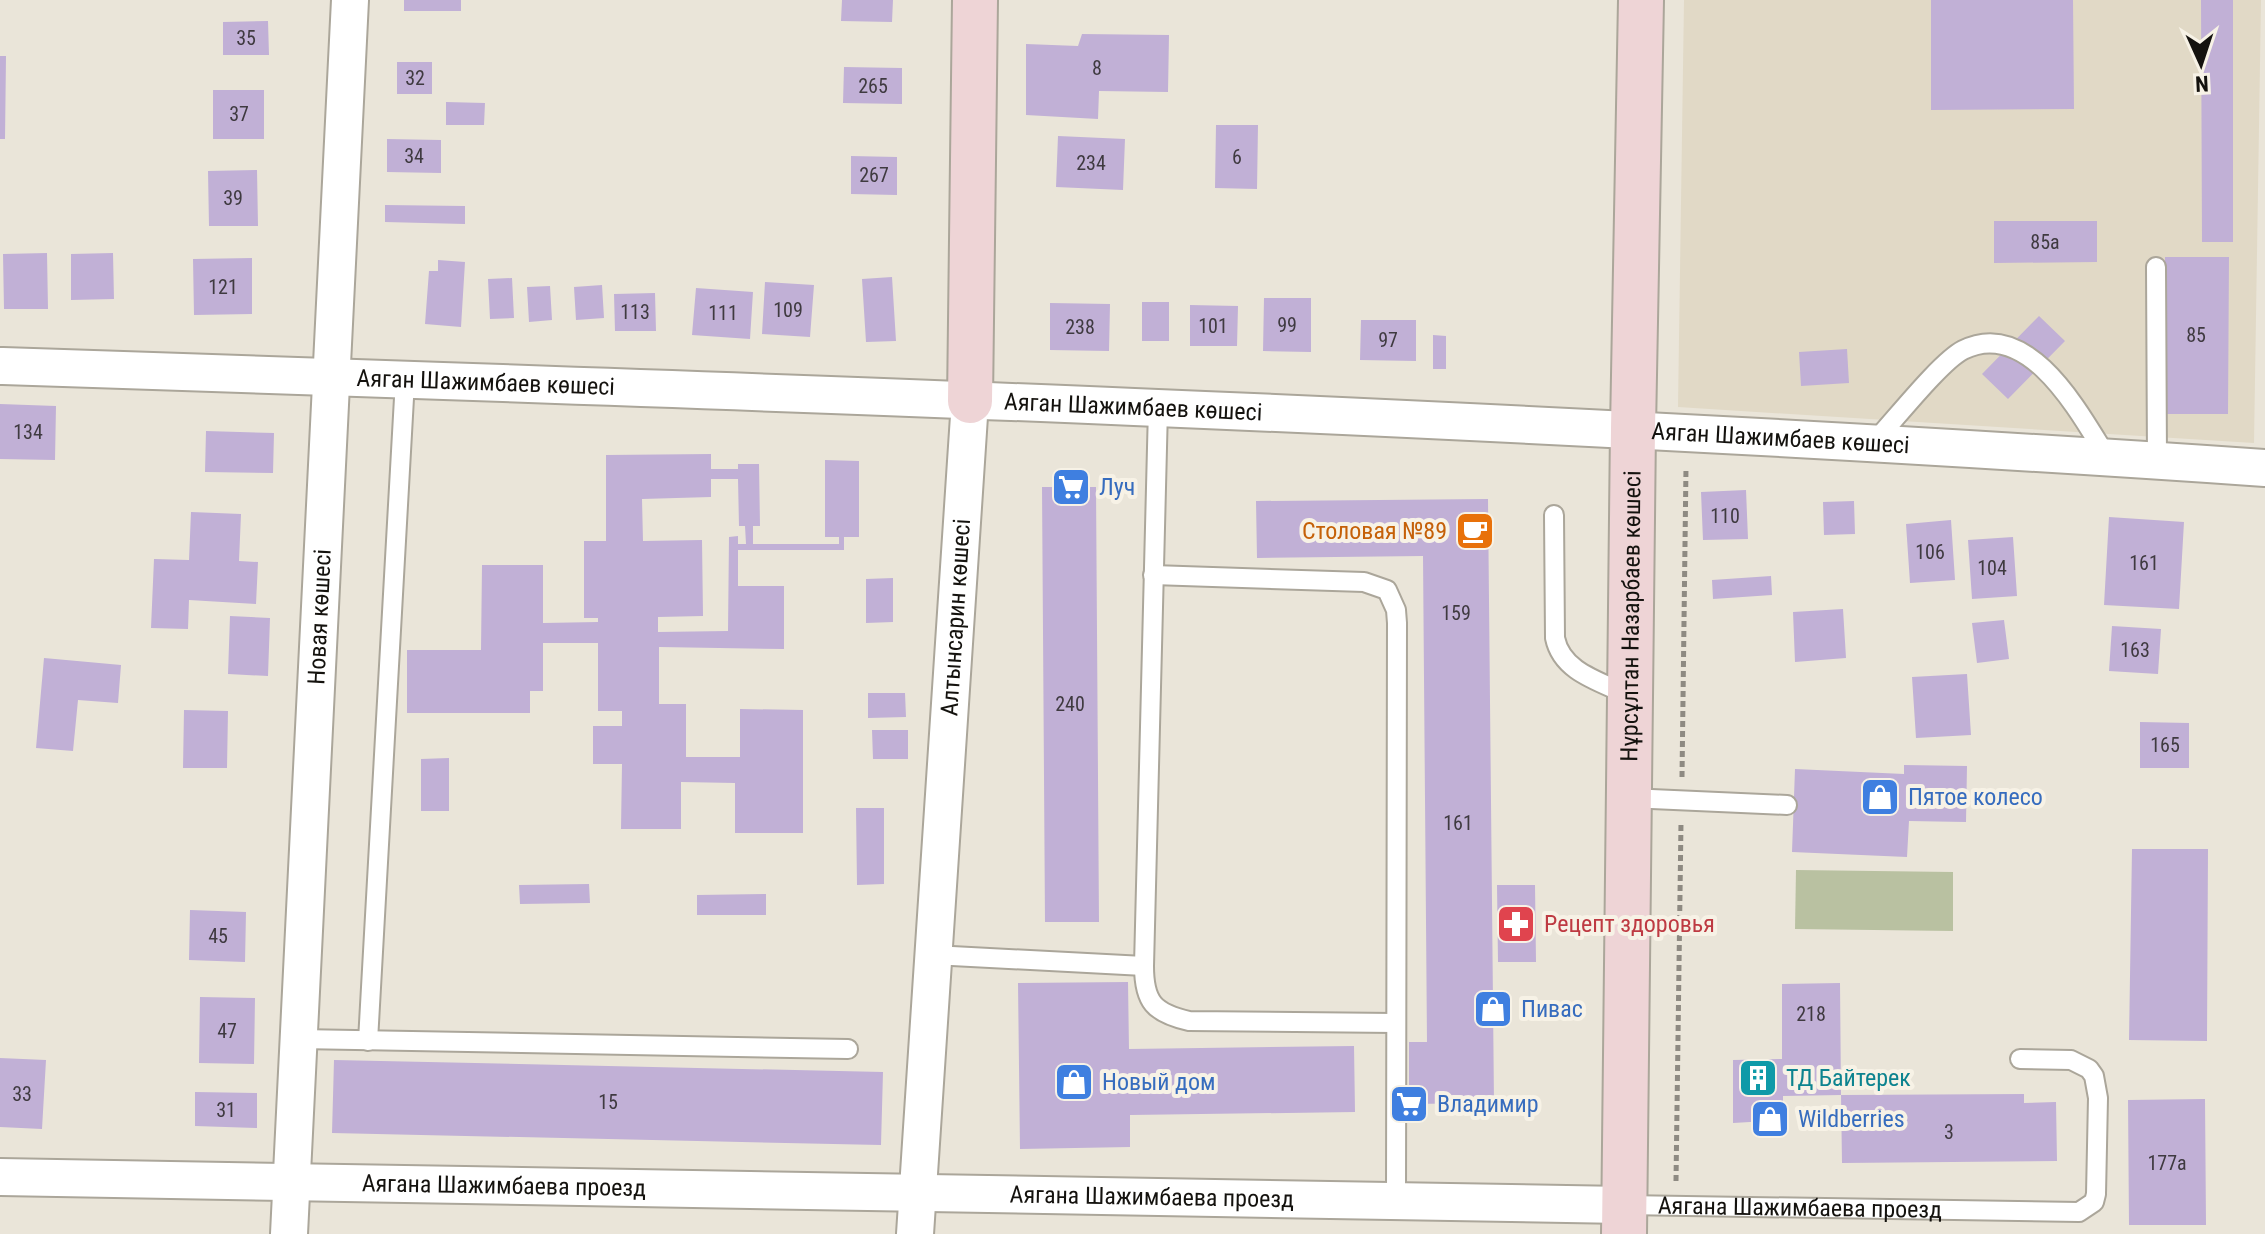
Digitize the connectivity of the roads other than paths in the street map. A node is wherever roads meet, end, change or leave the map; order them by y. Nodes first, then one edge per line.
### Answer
1 (350, 0) edge
2 (975, 0) edge
3 (1641, 0) edge
4 (2156, 267) dead end
5 (0, 366) edge
6 (332, 377) junction
7 (405, 380) junction
8 (970, 401) junction
9 (1158, 408) junction
10 (1633, 429) junction
11 (1873, 443) junction
12 (2107, 457) junction
13 (2157, 460) junction
14 (2265, 468) edge
15 (1554, 515) dead end
16 (1153, 575) junction
17 (1630, 697) junction
18 (1629, 798) junction
19 (1787, 805) dead end
20 (933, 955) junction
21 (1144, 966) junction
22 (1395, 1023) junction
23 (299, 1039) junction
24 (368, 1041) junction
25 (848, 1049) dead end
26 (2020, 1059) dead end
27 (0, 1177) edge
28 (292, 1183) junction
29 (917, 1193) junction
30 (1396, 1201) junction
31 (1624, 1220) edge
32 (289, 1234) edge
33 (915, 1234) edge

1 - 6 street, Новая көшесі
2 - 8 main road, Алтынсарин көшесі
3 - 10 main road, Нұрсұлтан Назарбаев көшесі
4 - 13 lane
5 - 6 street, Аяган Шажимбаев көшесі
6 - 7 street, Аяган Шажимбаев көшесі
6 - 23 street, Новая көшесі
7 - 8 street, Аяган Шажимбаев көшесі
7 - 24 lane
8 - 9 street, Аяган Шажимбаев көшесі
8 - 20 street, Алтынсарин көшесі
9 - 10 street, Аяган Шажимбаев көшесі
9 - 16 lane
10 - 11 street, Аяган Шажимбаев көшесі
10 - 17 main road, Нұрсұлтан Назарбаев көшесі
11 - 12 street, Аяган Шажимбаев көшесі
11 - 12 lane
12 - 13 street, Аяган Шажимбаев көшесі
13 - 14 street, Аяган Шажимбаев көшесі
15 - 17 lane
16 - 21 lane
16 - 22 lane
17 - 18 main road, Нұрсұлтан Назарбаев көшесі
18 - 19 lane
18 - 31 main road, Нұрсұлтан Назарбаев көшесі
20 - 21 lane
20 - 29 street, Алтынсарин көшесі
21 - 22 lane
22 - 30 lane
23 - 24 lane
23 - 28 street, Новая көшесі
24 - 25 lane
26 - 31 lane, Аягана Шажимбаева проезд
27 - 28 street, Аягана Шажимбаева проезд
28 - 29 street, Аягана Шажимбаева проезд
28 - 32 street, Новая көшесі
29 - 30 street, Аягана Шажимбаева проезд
29 - 33 street, Алтынсарин көшесі
30 - 31 street, Аягана Шажимбаева проезд

